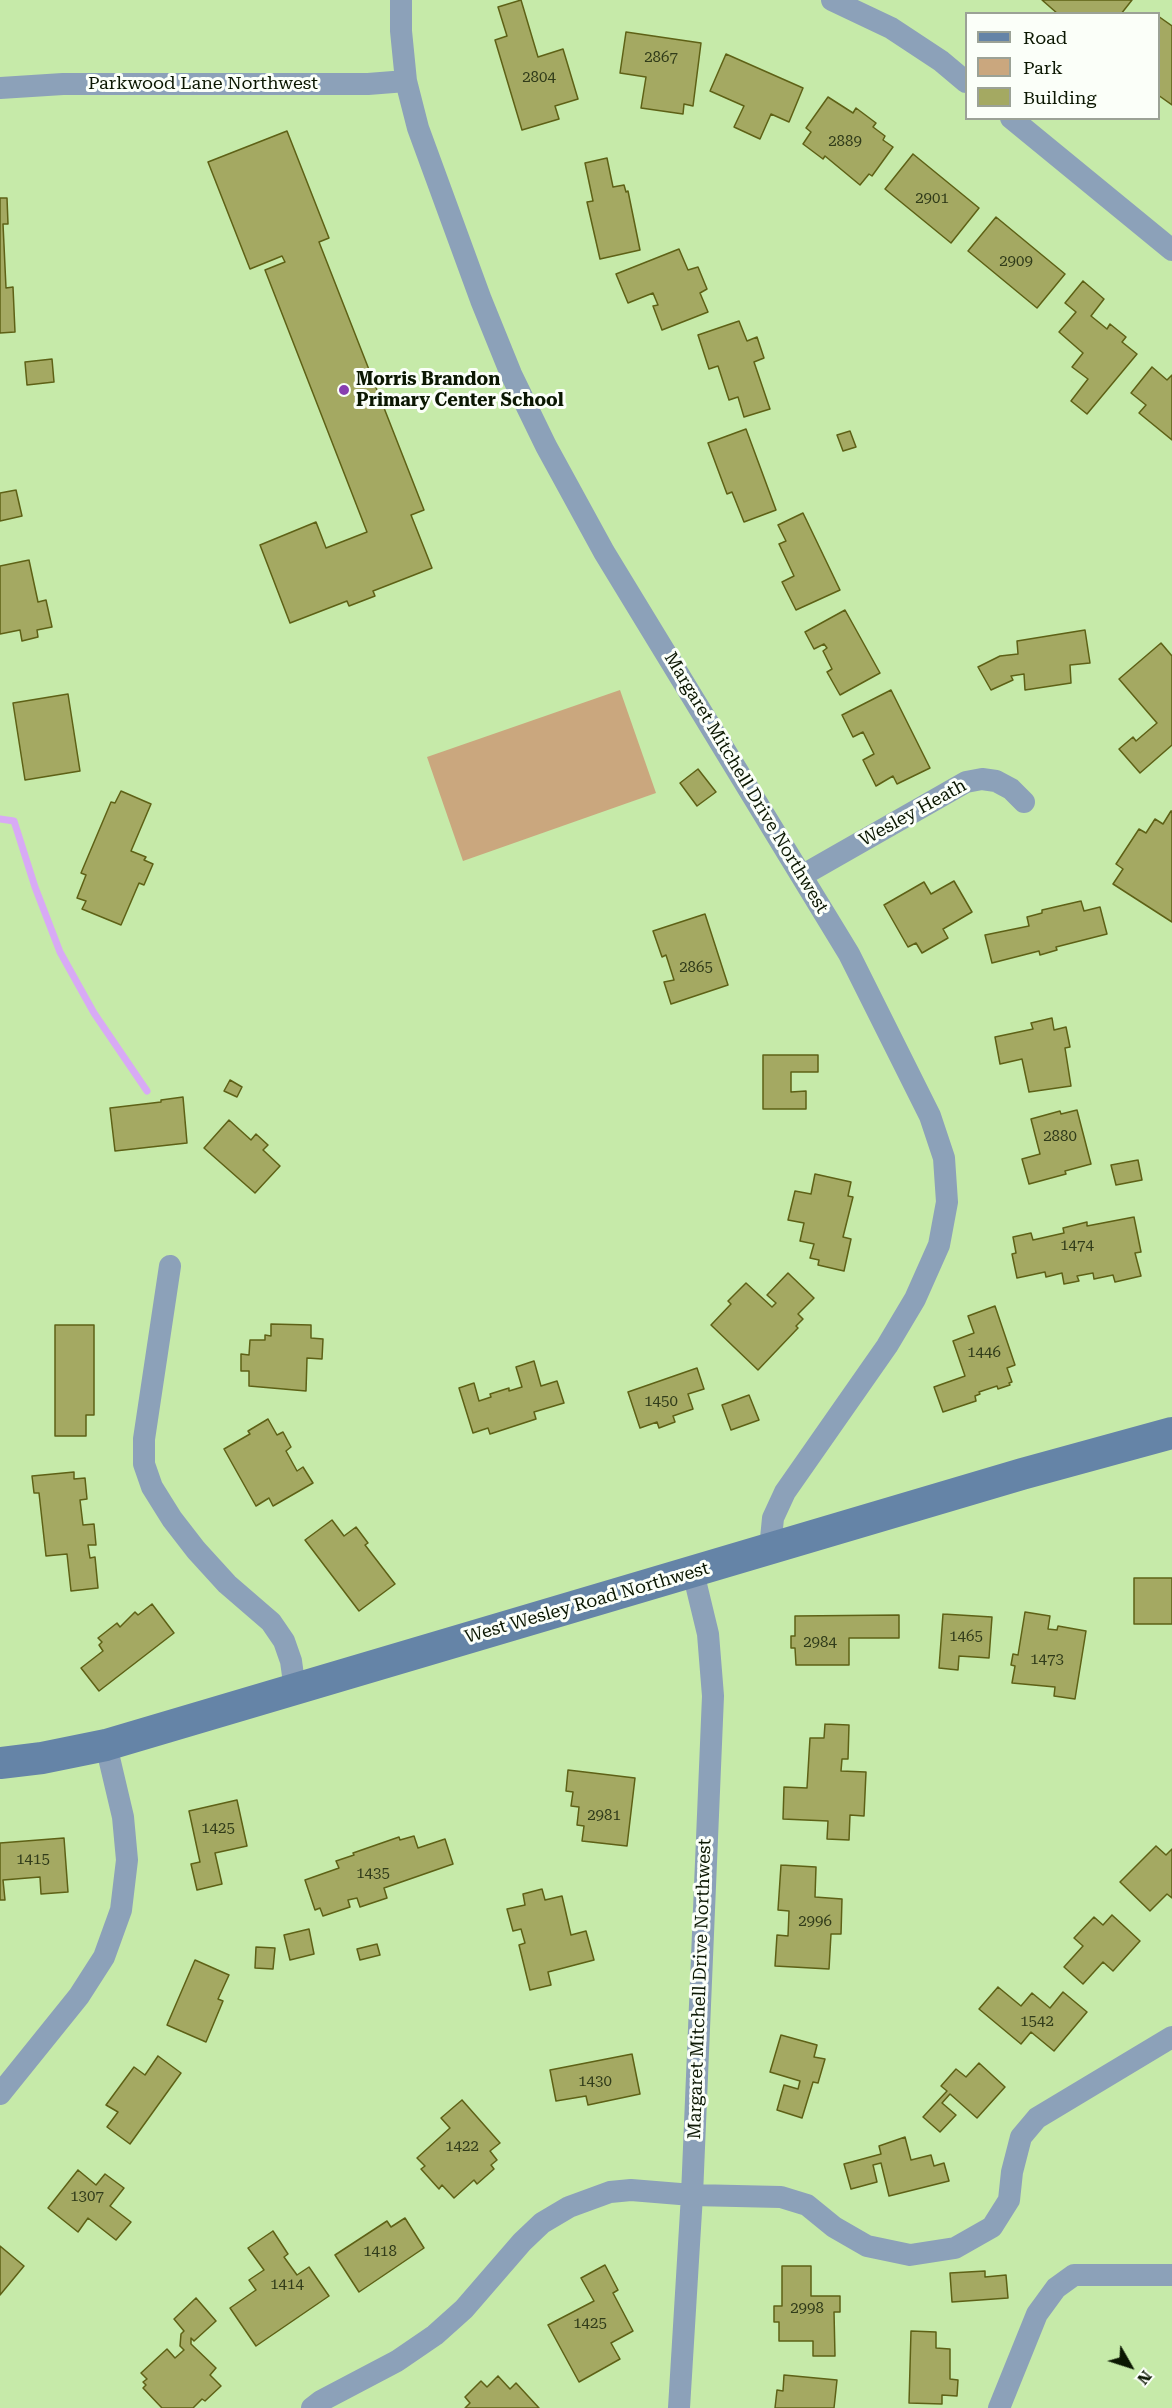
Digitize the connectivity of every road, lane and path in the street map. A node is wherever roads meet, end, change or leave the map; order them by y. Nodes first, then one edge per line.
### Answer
1 (401, 0) edge
2 (832, 0) edge
3 (405, 81) junction
4 (965, 81) edge
5 (0, 88) edge
6 (1013, 120) edge
7 (1172, 250) edge
8 (1024, 802) dead end
9 (803, 875) junction
10 (170, 1266) dead end
11 (1172, 1433) edge
12 (770, 1549) junction
13 (693, 1572) junction
14 (295, 1690) junction
15 (106, 1745) junction
16 (0, 1763) edge
17 (1172, 2037) edge
18 (0, 2094) edge
19 (692, 2195) junction
20 (1172, 2275) edge
21 (312, 2408) edge
22 (678, 2408) edge
23 (999, 2408) edge

1 - 3 street, Margaret Mitchell Drive Northwest
2 - 4 street
3 - 5 street, Parkwood Lane Northwest
3 - 9 street, Margaret Mitchell Drive Northwest
6 - 7 street
8 - 9 street, Wesley Heath
9 - 12 street, Margaret Mitchell Drive Northwest
10 - 14 street
11 - 12 street, West Wesley Road Northwest
12 - 13 street, West Wesley Road Northwest
13 - 14 street, West Wesley Road Northwest
13 - 19 street, Margaret Mitchell Drive Northwest
14 - 15 street, West Wesley Road Northwest
15 - 16 street, West Wesley Road Northwest
15 - 18 street
17 - 19 street
19 - 21 street
19 - 22 street, Margaret Mitchell Drive Northwest
20 - 23 street

